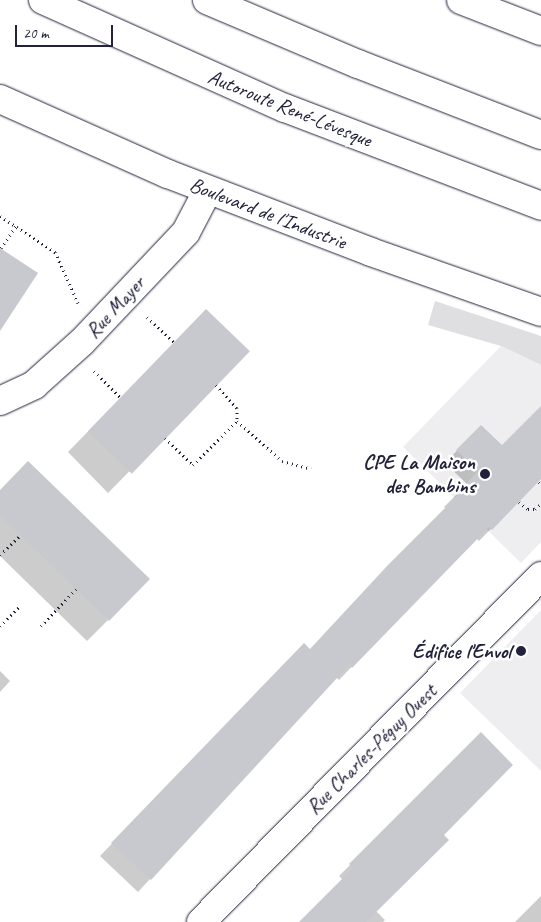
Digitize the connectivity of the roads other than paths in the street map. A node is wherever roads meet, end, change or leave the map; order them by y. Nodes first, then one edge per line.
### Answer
1 (43, 0) edge
2 (207, 0) edge
3 (461, 0) edge
4 (541, 31) edge
5 (0, 99) edge
6 (541, 135) edge
7 (208, 190) junction
8 (541, 206) edge
9 (541, 312) edge
10 (0, 400) edge
11 (541, 576) edge
12 (201, 922) edge

1 - 8 main road, Autoroute René-Lévesque
2 - 6 main road
3 - 4 main road
5 - 7 main road, Boulevard de l'Industrie
7 - 9 main road, Boulevard de l'Industrie
7 - 10 main road, Rue Mayer
11 - 12 main road, Rue Charles-Péguy Ouest

